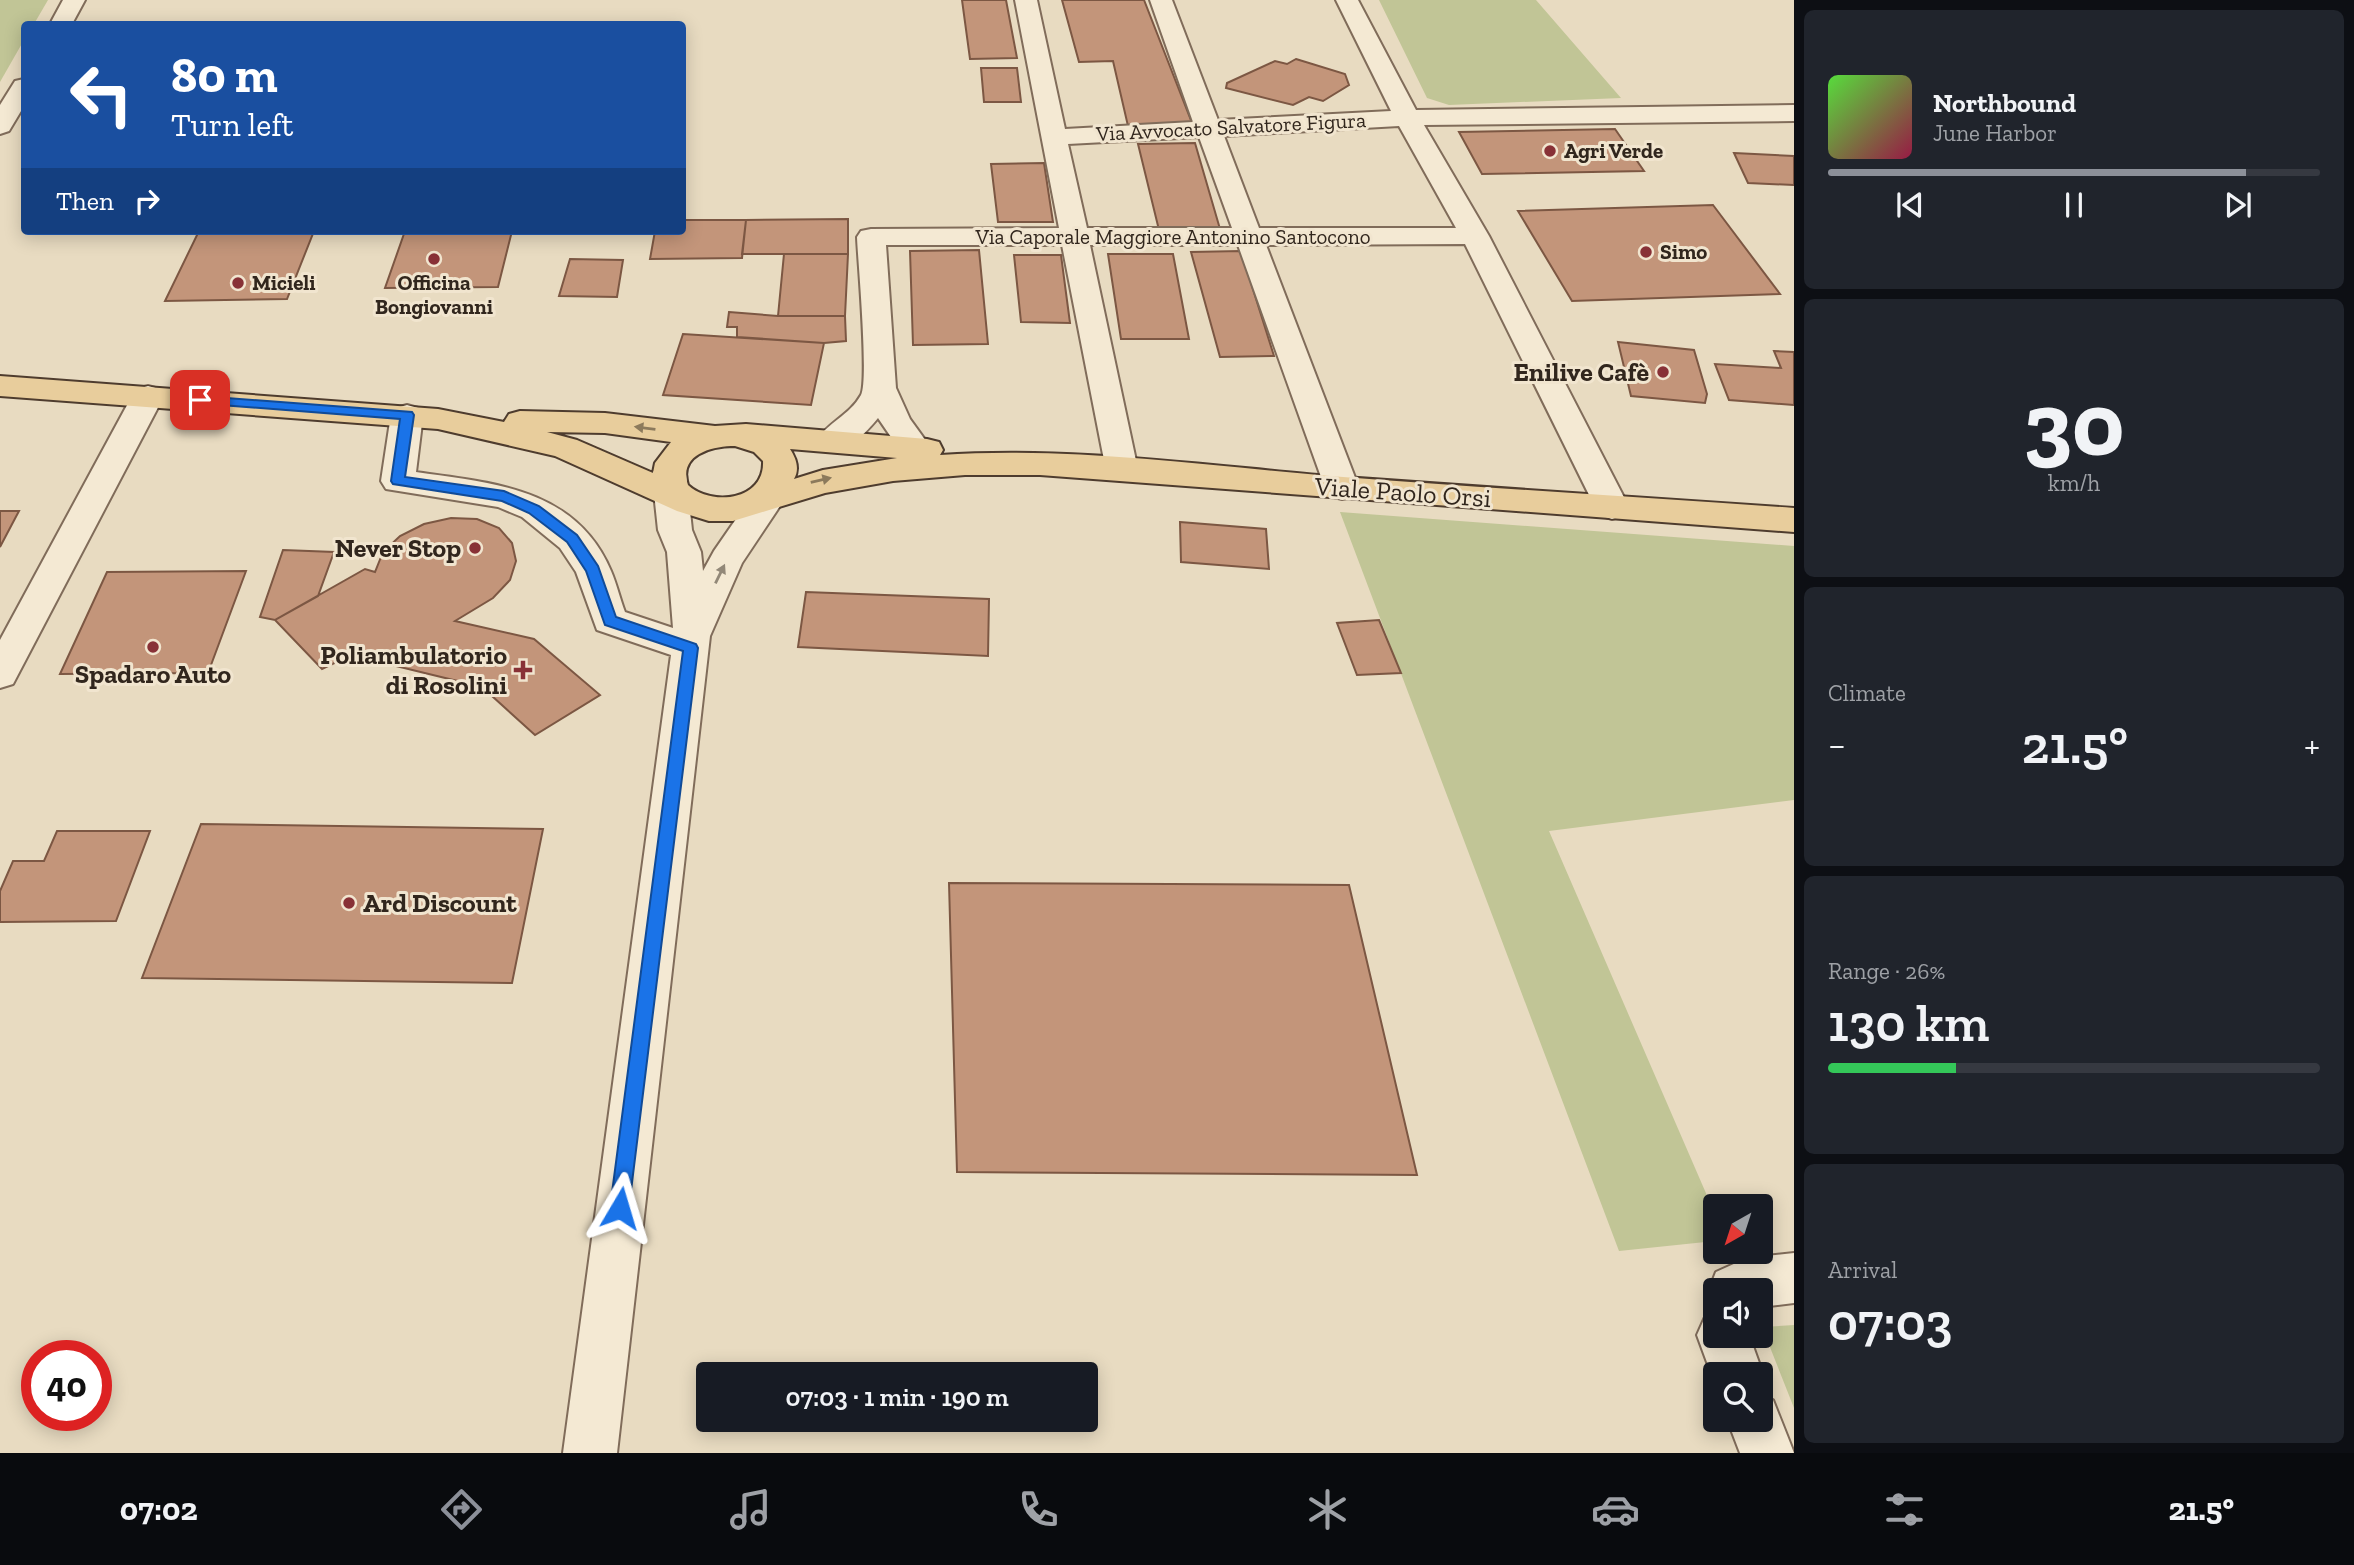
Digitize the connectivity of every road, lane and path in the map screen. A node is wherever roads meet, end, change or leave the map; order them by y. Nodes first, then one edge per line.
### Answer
1 (74, 0) edge
2 (1026, 0) edge
3 (1161, 0) edge
4 (1347, 0) edge
5 (63, 21) edge
6 (21, 91) edge
7 (1794, 113) edge
8 (1407, 117) junction
9 (0, 126) edge
10 (1209, 130) junction
11 (1055, 137) junction
12 (1475, 236) junction
13 (1073, 237) junction
14 (1249, 238) junction
15 (0, 386) edge
16 (880, 388) junction
17 (148, 397) junction
18 (423, 417) junction
19 (725, 435) junction
20 (832, 441) junction
21 (915, 447) junction
22 (1012, 464) junction
23 (607, 465) joint
24 (1122, 470) junction
25 (1342, 488) junction
26 (767, 494) junction
27 (676, 500) junction
28 (1612, 507) junction
29 (1794, 520) edge
30 (691, 642) junction
31 (0, 674) edge
32 (1794, 1278) edge
33 (1773, 1280) edge
34 (1759, 1432) edge
35 (590, 1453) edge
36 (1767, 1453) edge

1 - 5 street
2 - 11 street
3 - 10 street
4 - 8 street
6 - 9 street
7 - 8 street, Via Avvocato Salvatore Figura
8 - 10 street, Via Avvocato Salvatore Figura
8 - 12 street
10 - 11 street, Via Avvocato Salvatore Figura
10 - 14 street
11 - 13 street
12 - 14 street, Via Caporale Maggiore Antonino Santocono
12 - 28 street
13 - 14 street, Via Caporale Maggiore Antonino Santocono
13 - 16 street, Via Caporale Maggiore Antonino Santocono
13 - 24 street
14 - 25 street
15 - 17 main road
16 - 20 street
16 - 21 street
17 - 18 main road
17 - 31 street
19 -> 18 main road
18 - 23 main road
18 - 30 street
19 - 20 main road
19 - 26 main road
19 - 27 main road
20 - 21 main road
21 - 22 main road
22 - 24 main road, Viale Paolo Orsi
26 -> 22 main road
23 - 27 street
24 - 25 main road, Viale Paolo Orsi
25 - 28 main road, Viale Paolo Orsi
26 - 27 main road
30 -> 26 street
27 - 30 street
28 - 29 main road, Viale Paolo Orsi
30 - 35 street
32 - 33 street
34 - 36 street

